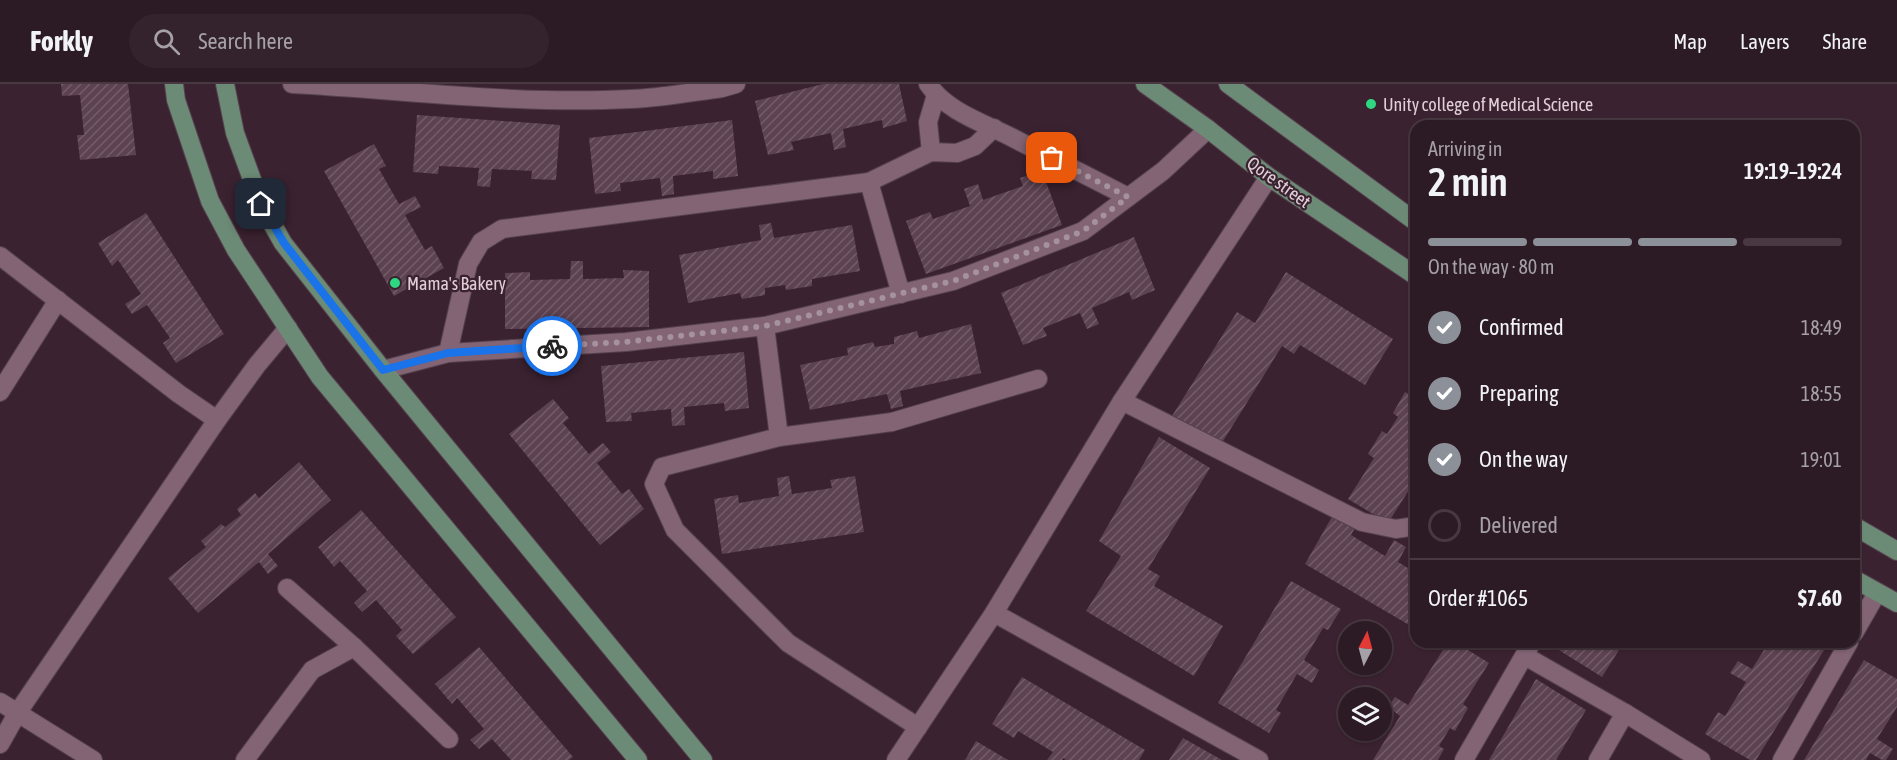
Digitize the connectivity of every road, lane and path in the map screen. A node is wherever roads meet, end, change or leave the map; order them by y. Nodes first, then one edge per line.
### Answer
1 (174, 84) edge
2 (225, 84) edge
3 (292, 84) edge
4 (736, 84) edge
5 (1145, 84) edge
6 (1228, 84) edge
7 (357, 86) edge
8 (650, 90) edge
9 (932, 90) edge
10 (994, 128) junction
11 (1208, 129) junction
12 (931, 152) junction
13 (1269, 177) junction
14 (869, 182) junction
15 (1128, 197) junction
16 (1410, 218) edge
17 (0, 256) edge
18 (1410, 272) edge
19 (901, 294) junction
20 (58, 300) junction
21 (765, 326) junction
22 (288, 328) junction
23 (448, 353) junction
24 (383, 370) junction
25 (1038, 379) dead end
26 (0, 392) edge
27 (1122, 401) junction
28 (217, 420) junction
29 (779, 437) junction
30 (1410, 527) edge
31 (1860, 530) edge
32 (1897, 552) edge
33 (1860, 583) edge
34 (287, 588) dead end
35 (1877, 593) junction
36 (1897, 603) edge
37 (994, 613) junction
38 (1860, 623) edge
39 (354, 647) junction
40 (1846, 648) edge
41 (1528, 649) edge
42 (0, 702) edge
43 (18, 712) junction
44 (1626, 713) junction
45 (918, 727) junction
46 (449, 739) dead end
47 (0, 744) edge
48 (93, 760) edge
49 (245, 760) edge
50 (638, 760) edge
51 (703, 760) edge
52 (896, 760) edge
53 (1259, 760) edge
54 (1464, 760) edge
55 (1598, 760) edge
56 (1701, 760) edge
57 (1782, 760) edge

1 - 22 main road
2 - 24 main road
3 - 7 street
4 - 8 street
5 - 11 main road, Qore street
6 - 16 main road
7 - 8 street
9 - 10 street
9 - 12 street
10 - 12 street
10 - 15 street
11 - 13 main road, Qore street
11 - 15 street
12 - 14 street
13 - 18 main road, Qore street
13 - 27 street
14 - 19 street
14 - 23 street
15 - 19 street
17 - 20 street
19 - 21 street
20 - 26 street
20 - 28 street
21 - 23 street
21 - 29 street
22 - 28 street
22 - 50 main road
23 - 24 street
24 - 51 main road
25 - 29 street
27 - 30 street
27 - 37 street
28 - 43 street
29 - 45 street
31 - 32 main road
33 - 35 main road
34 - 39 street
35 - 36 main road
35 - 38 street
37 - 45 street
37 - 53 street
39 - 46 street
39 - 49 street
40 - 57 street
41 - 44 street
41 - 54 street
42 - 43 street
43 - 47 street
43 - 48 street
44 - 55 street
44 - 56 street
45 - 52 street

